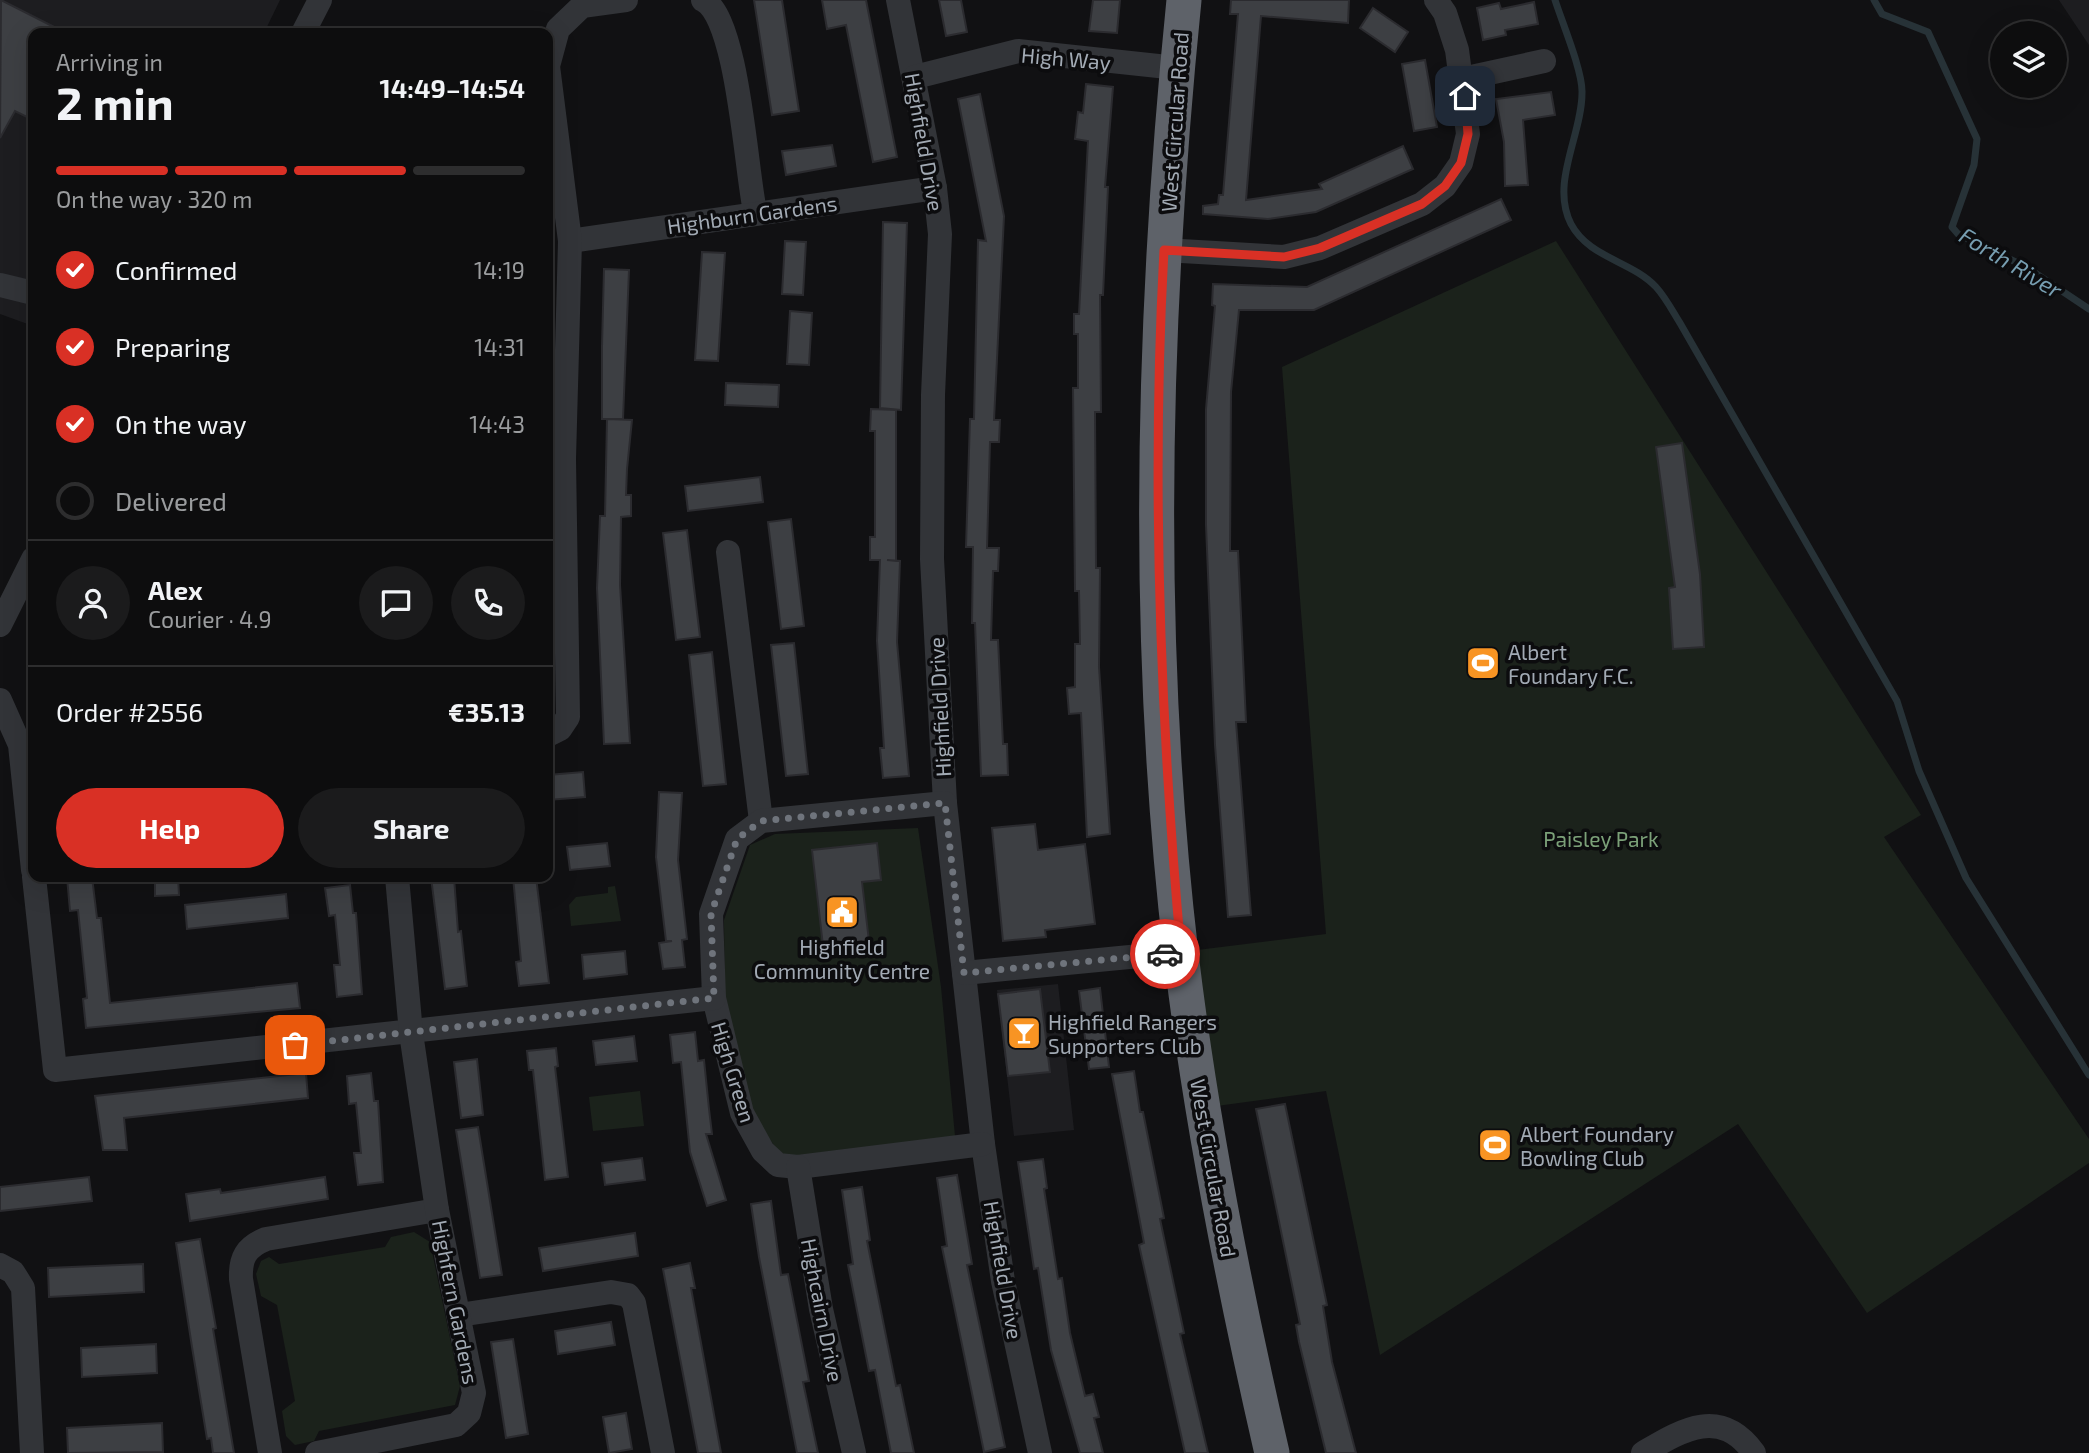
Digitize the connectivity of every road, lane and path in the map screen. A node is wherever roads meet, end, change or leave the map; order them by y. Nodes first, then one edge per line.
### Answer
1 (320, 0) edge
2 (626, 0) edge
3 (703, 0) edge
4 (898, 0) edge
5 (1184, 0) edge
6 (1436, 0) edge
7 (306, 28) edge
8 (553, 45) edge
9 (1544, 61) dead end
10 (1177, 68) junction
11 (915, 77) junction
12 (1462, 79) junction
13 (553, 141) edge
14 (556, 186) edge
15 (935, 188) junction
16 (755, 211) junction
17 (570, 241) junction
18 (1164, 250) junction
19 (0, 285) edge
20 (28, 292) edge
21 (728, 552) dead end
22 (28, 569) edge
23 (0, 625) edge
24 (0, 700) edge
25 (553, 732) edge
26 (10, 746) edge
27 (945, 803) junction
28 (761, 821) junction
29 (28, 843) edge
30 (35, 882) edge
31 (397, 882) edge
32 (1181, 952) junction
33 (964, 973) junction
34 (714, 998) junction
35 (411, 1032) junction
36 (983, 1144) junction
37 (798, 1167) junction
38 (437, 1210) junction
39 (0, 1265) edge
40 (459, 1315) junction
41 (32, 1453) edge
42 (270, 1453) edge
43 (317, 1453) edge
44 (663, 1453) edge
45 (854, 1453) edge
46 (1040, 1453) edge
47 (1272, 1453) edge
48 (1643, 1453) edge
49 (1754, 1453) edge

1 - 7 street
2 - 8 street
3 - 16 street
4 - 11 street, Highfield Drive
5 - 10 highway, West Circular Road
6 - 12 street
9 - 12 street
10 - 11 street, High Way
10 - 18 highway, West Circular Road
11 - 15 street, Highfield Drive
12 - 18 street
13 - 14 street
14 - 17 street
15 - 16 street, Highburn Gardens
15 - 27 street, Highfield Drive
16 - 17 street, Highburn Gardens
17 - 25 street
18 - 32 highway, West Circular Road
19 - 20 street
21 - 28 street
22 - 23 street
24 - 26 street
26 - 29 street
27 - 28 street
27 - 33 street, Highfield Drive
28 - 34 street, High Green
30 - 35 street
31 - 35 street, Highfern Gardens
32 - 33 street
32 - 47 highway, West Circular Road
33 - 36 street, Highfield Drive
34 - 35 street
34 - 37 street, High Green
35 - 38 street, Highfern Gardens
36 - 37 street, High Green
36 - 46 street, Highfield Drive
37 - 45 street, Highcairn Drive
38 - 40 street, Highfern Gardens
38 - 42 street
39 - 41 street
40 - 43 street, Highfern Gardens
40 - 44 street
48 - 49 street

